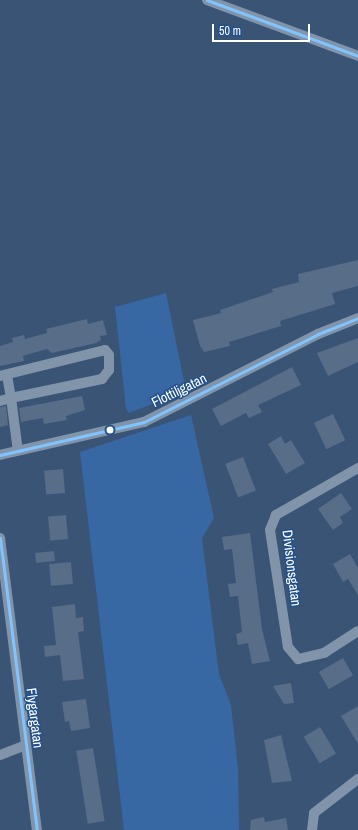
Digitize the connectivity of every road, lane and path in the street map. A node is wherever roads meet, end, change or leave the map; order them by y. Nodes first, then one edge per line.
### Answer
1 (207, 0) edge
2 (358, 56) edge
3 (358, 318) edge
4 (3, 376) edge
5 (11, 398) junction
6 (0, 401) edge
7 (18, 451) junction
8 (0, 455) edge
9 (358, 468) edge
10 (0, 538) edge
11 (4, 605) edge
12 (358, 631) edge
13 (24, 746) junction
14 (0, 755) edge
15 (358, 779) edge
16 (37, 830) edge
17 (312, 830) edge

1 - 2 street
3 - 7 street, Flottiljgatan
4 - 5 street
4 - 5 street
5 - 6 street
5 - 7 street
7 - 8 street, Flottiljgatan
9 - 12 street, Divisionsgatan
10 - 11 street, Flygargatan
11 - 13 street, Flygargatan
13 - 14 street
13 - 16 street, Flygargatan
15 - 17 street

